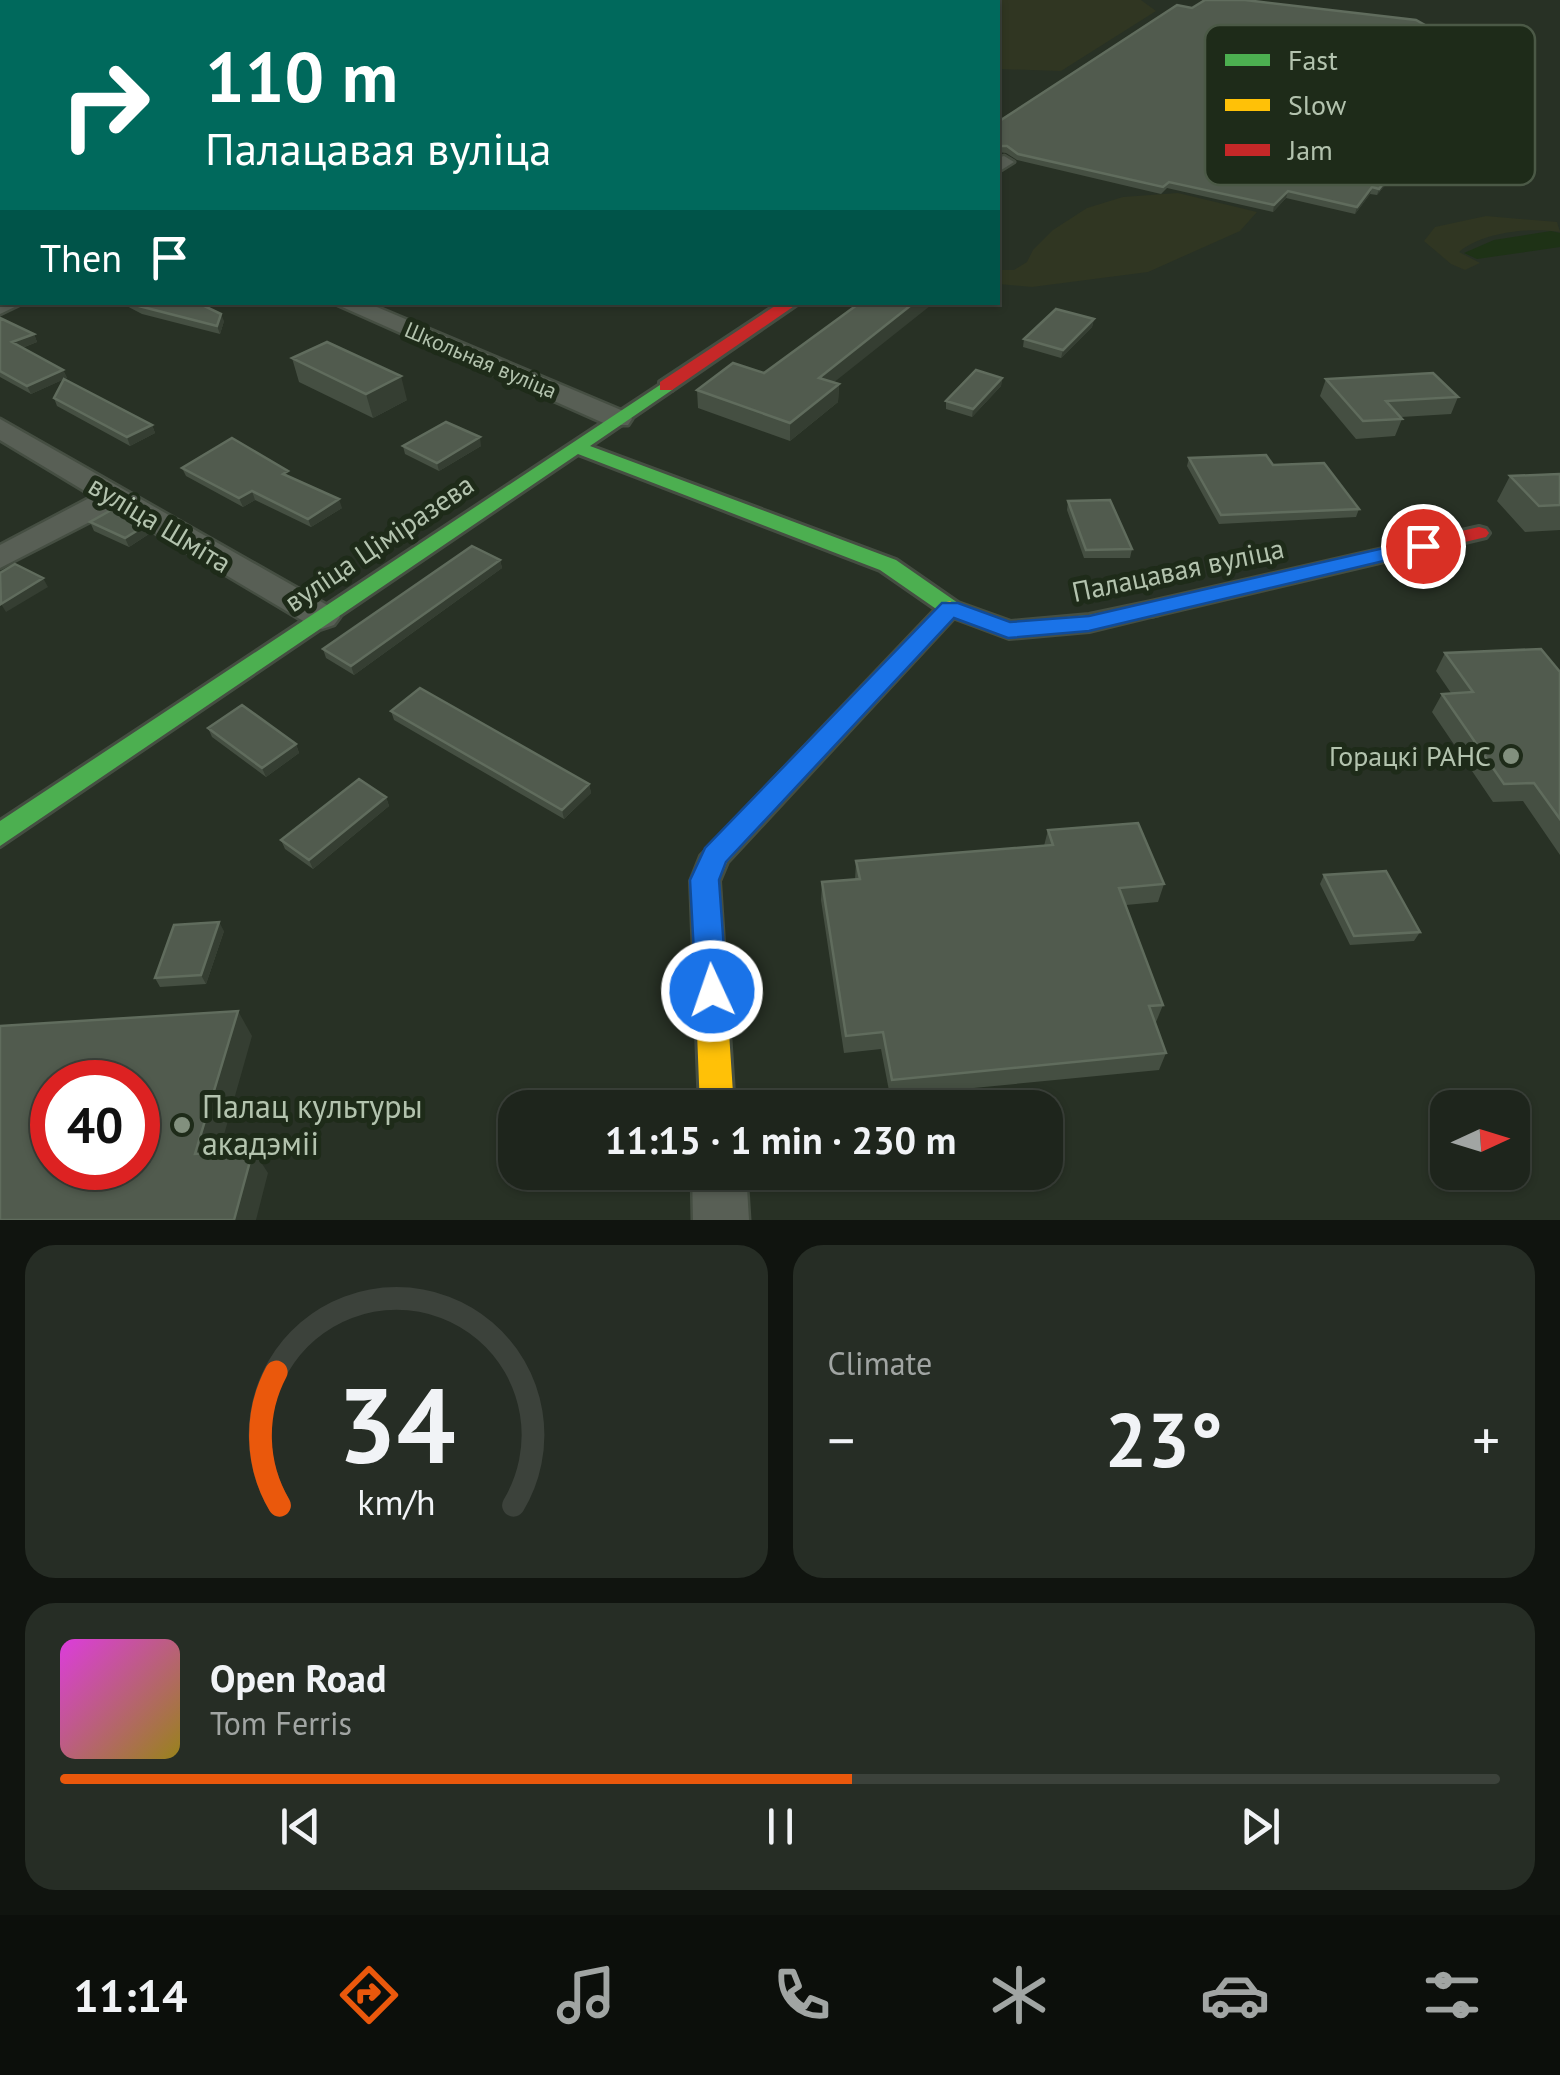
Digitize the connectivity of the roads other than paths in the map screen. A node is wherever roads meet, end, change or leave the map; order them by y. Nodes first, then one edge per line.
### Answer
1 (350, 305) edge
2 (788, 305) edge
3 (618, 419) junction
4 (0, 428) edge
5 (576, 448) junction
6 (114, 496) junction
7 (1479, 533) dead end
8 (0, 558) edge
9 (950, 608) junction
10 (322, 617) junction
11 (0, 835) edge
12 (716, 1090) edge
13 (720, 1190) edge
14 (721, 1220) edge

1 - 3 street, Школьная вуліца
2 - 3 street, вуліца Ціміразева
3 - 5 street, вуліца Ціміразева
4 - 6 street, вуліца Шміта
5 - 9 street, Палацавая вуліца
5 - 10 street, вуліца Ціміразева
6 - 8 street
6 - 10 street, вуліца Шміта
7 - 9 street, Палацавая вуліца
9 - 12 street
10 - 11 street, вуліца Ціміразева
13 - 14 street

